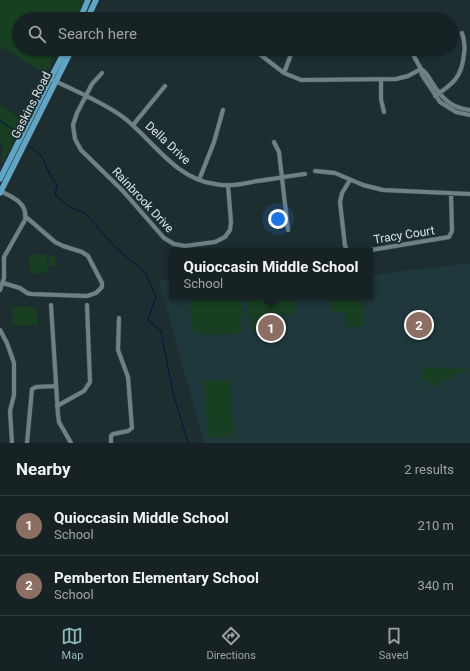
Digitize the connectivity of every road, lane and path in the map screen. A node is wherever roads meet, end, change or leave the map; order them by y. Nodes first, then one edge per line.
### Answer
1 (88, 0) edge
2 (96, 0) edge
3 (83, 12) edge
4 (90, 12) edge
5 (462, 33) dead end
6 (63, 56) edge
7 (68, 56) edge
8 (262, 56) edge
9 (290, 56) edge
10 (414, 56) edge
11 (421, 69) junction
12 (102, 73) dead end
13 (284, 74) junction
14 (381, 79) junction
15 (53, 80) junction
16 (165, 86) dead end
17 (437, 95) junction
18 (86, 96) junction
19 (223, 110) dead end
20 (470, 110) edge
21 (384, 112) dead end
22 (470, 115) edge
23 (133, 126) junction
24 (274, 142) dead end
25 (315, 171) dead end
26 (305, 174) dead end
27 (282, 178) junction
28 (0, 180) edge
29 (199, 180) junction
30 (350, 180) junction
31 (228, 185) junction
32 (0, 192) edge
33 (452, 194) junction
34 (470, 194) edge
35 (26, 216) junction
36 (288, 230) dead end
37 (346, 248) edge
38 (373, 250) edge
39 (3, 283) junction
40 (0, 290) edge
41 (51, 305) dead end
42 (87, 305) dead end
43 (119, 318) dead end
44 (0, 330) edge
45 (56, 386) junction
46 (57, 406) junction
47 (12, 443) edge
48 (27, 443) edge
49 (71, 443) edge
50 (111, 443) edge

1 - 3 main road
2 - 4 main road
5 - 17 street
6 - 15 main road, Gaskins Road
7 - 15 main road, Gaskins Road
8 - 13 street
9 - 13 street
10 - 11 street
11 - 14 street
11 - 17 street
12 - 18 street
13 - 14 street
14 - 21 street
15 - 18 street, Della Drive
15 - 28 main road, Gaskins Road
15 - 32 main road, Gaskins Road
16 - 23 street
17 - 20 street
17 - 22 street
18 - 23 street, Della Drive
18 - 31 street, Rainbrook Drive
19 - 29 street
23 - 29 street, Della Drive
24 - 27 street
25 - 30 street
26 - 27 street, Della Drive
27 - 31 street, Della Drive
27 - 36 street
29 - 31 street, Della Drive
30 - 33 street
30 - 37 street
32 - 35 street
33 - 34 street
33 - 38 street, Tracy Court
35 - 39 street
35 - 39 street
39 - 40 street
41 - 45 street
42 - 46 street
43 - 50 street
44 - 47 street
45 - 46 street
45 - 48 street
46 - 49 street

